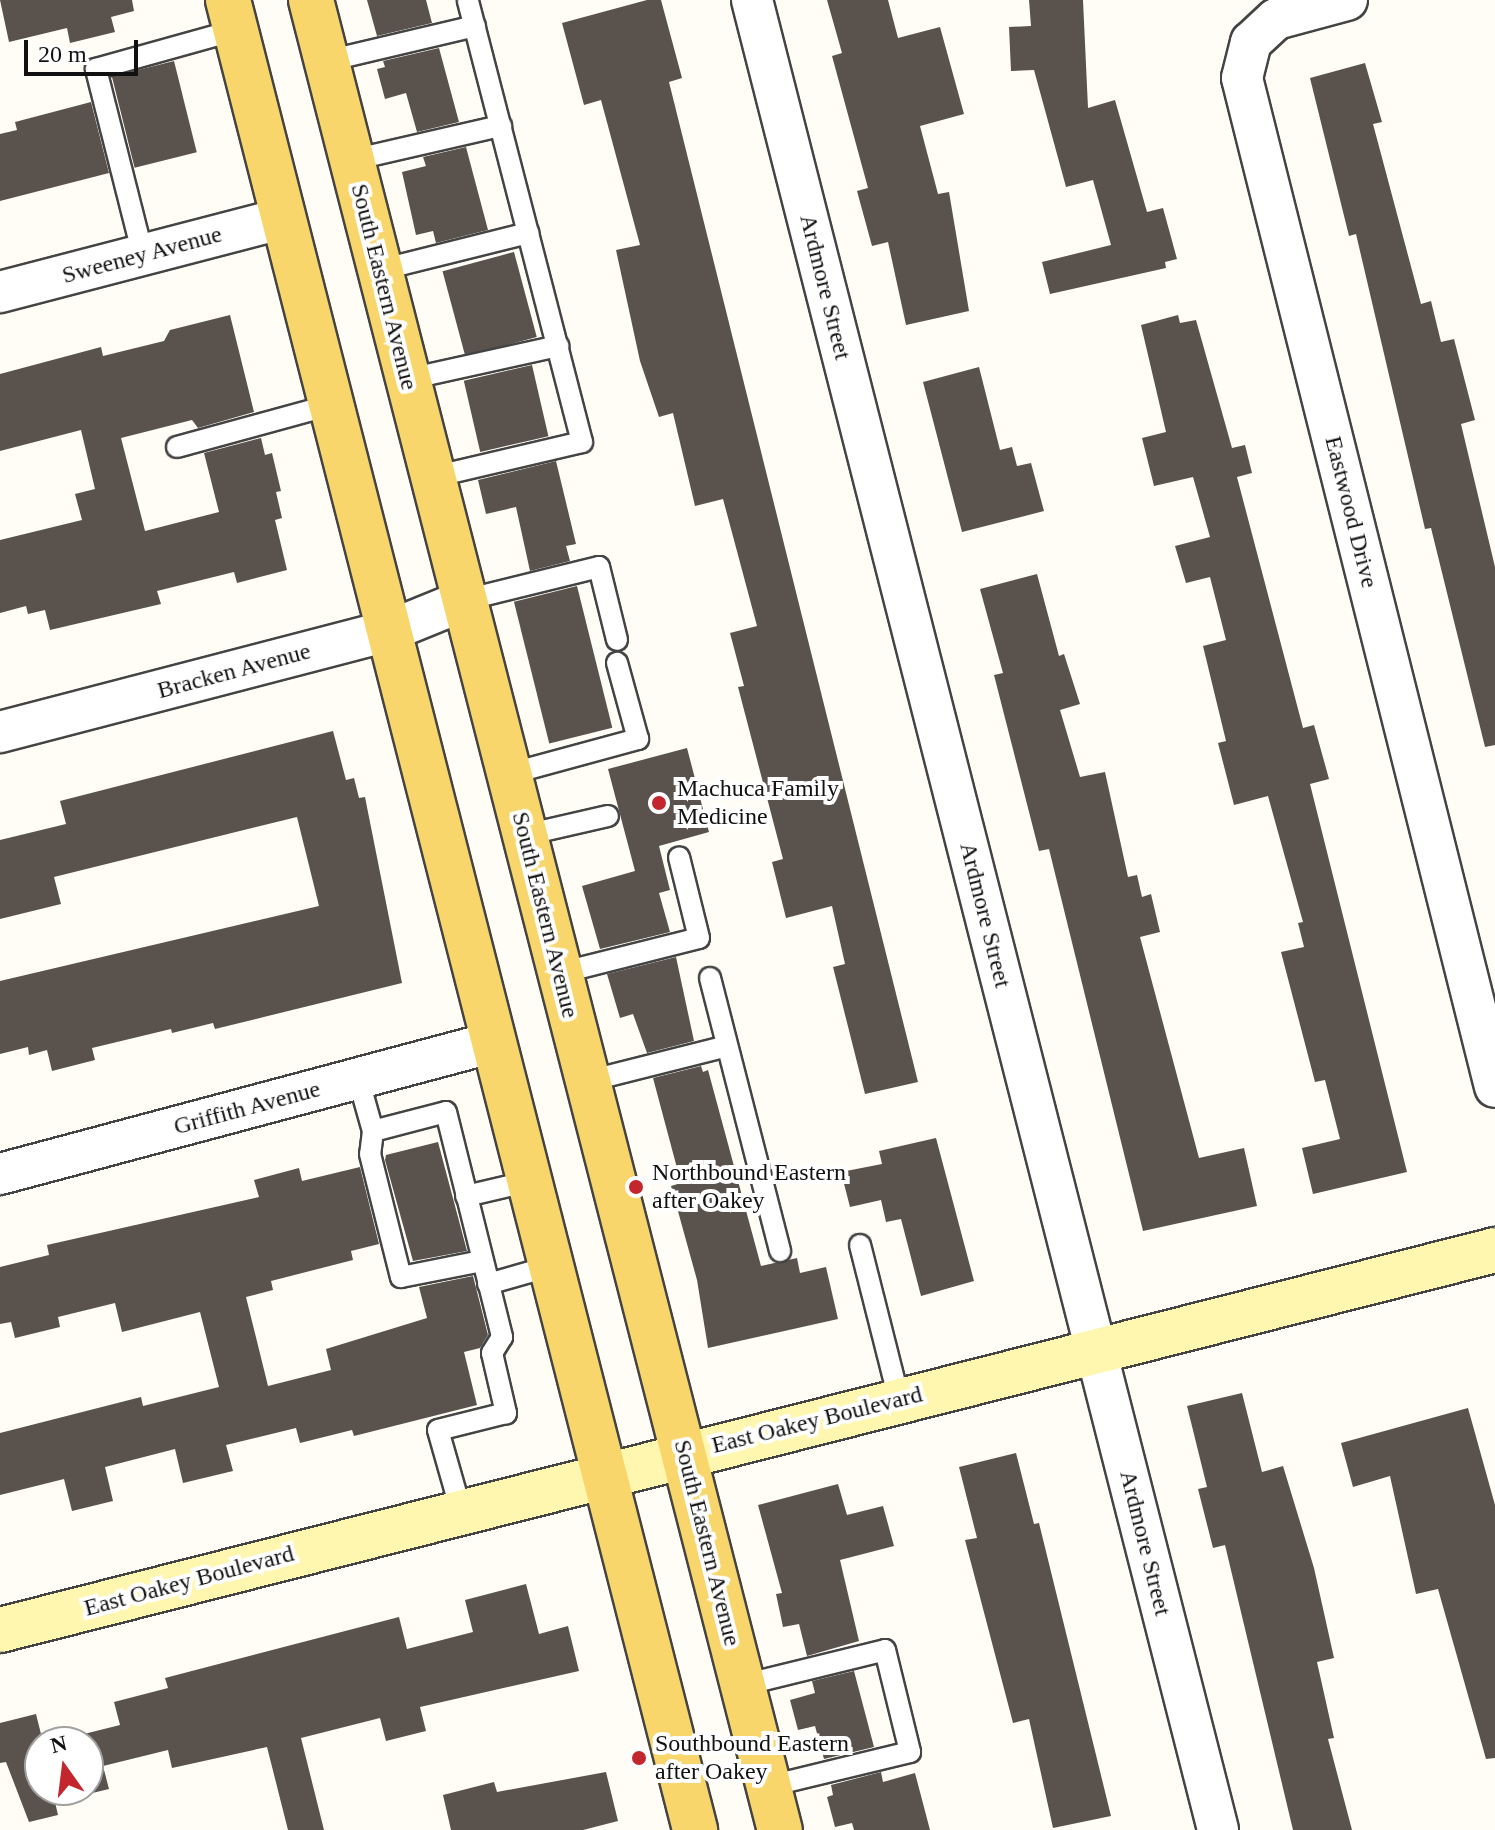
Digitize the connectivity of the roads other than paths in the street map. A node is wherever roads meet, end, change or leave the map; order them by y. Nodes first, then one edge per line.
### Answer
1 (311, 0) edge
2 (468, 0) edge
3 (752, 0) edge
4 (1347, 0) edge
5 (232, 15) edge
6 (475, 26) junction
7 (327, 61) junction
8 (501, 126) junction
9 (352, 160) junction
10 (284, 218) junction
11 (528, 233) junction
12 (143, 255) junction
13 (380, 270) junction
14 (0, 292) edge
15 (558, 346) junction
16 (408, 379) junction
17 (331, 405) junction
18 (177, 447) dead end
19 (433, 477) junction
20 (465, 600) junction
21 (389, 631) junction
22 (617, 640) dead end
23 (617, 663) dead end
24 (0, 732) edge
25 (509, 774) junction
26 (608, 816) dead end
27 (525, 835) junction
28 (679, 857) dead end
29 (560, 973) junction
30 (710, 978) dead end
31 (494, 1042) junction
32 (727, 1046) junction
33 (358, 1078) junction
34 (588, 1081) junction
35 (1495, 1087) edge
36 (373, 1131) junction
37 (0, 1174) edge
38 (530, 1181) junction
39 (466, 1196) junction
40 (860, 1245) dead end
41 (1495, 1250) edge
42 (780, 1251) dead end
43 (482, 1261) junction
44 (551, 1266) junction
45 (488, 1284) junction
46 (1096, 1350) junction
47 (899, 1399) junction
48 (684, 1453) junction
49 (604, 1474) junction
50 (461, 1511) junction
51 (0, 1630) edge
52 (743, 1685) junction
53 (769, 1786) junction
54 (695, 1830) edge
55 (780, 1830) edge
56 (1218, 1830) edge

1 - 7 main road, South Eastern Avenue
2 - 6 lane
3 - 46 street, Ardmore Street
4 - 35 street, Eastwood Drive
5 - 10 main road
5 - 12 lane
6 - 7 lane
6 - 8 lane
7 - 9 main road, South Eastern Avenue
8 - 9 lane
8 - 11 lane
9 - 13 main road, South Eastern Avenue
10 - 12 street, Sweeney Avenue
10 - 17 main road
11 - 13 lane
11 - 15 lane
12 - 14 street, Sweeney Avenue
13 - 16 main road, South Eastern Avenue
15 - 16 lane
15 - 19 lane
16 - 19 main road, South Eastern Avenue
17 - 18 lane
17 - 21 main road
19 - 20 main road, South Eastern Avenue
20 - 21 street, Bracken Avenue
20 - 22 lane
20 - 25 main road, South Eastern Avenue
21 - 24 street, Bracken Avenue
21 - 31 main road
23 - 25 lane
25 - 27 main road, South Eastern Avenue
26 - 27 lane
27 - 29 main road, South Eastern Avenue
28 - 29 lane
29 - 34 main road, South Eastern Avenue
30 - 32 lane
31 - 33 street, Griffith Avenue
31 - 38 main road
32 - 34 lane
32 - 42 lane
33 - 36 lane
33 - 37 street, Griffith Avenue
34 - 48 main road, South Eastern Avenue
36 - 39 lane
36 - 43 lane
38 - 39 lane
38 - 44 main road
39 - 43 lane
40 - 47 lane
41 - 46 street, East Oakey Boulevard
43 - 45 lane
44 - 45 lane
44 - 49 main road
45 - 50 lane
46 - 47 street, East Oakey Boulevard
46 - 56 street, Ardmore Street
47 - 48 street, East Oakey Boulevard
48 - 49 street, East Oakey Boulevard
48 - 52 main road, South Eastern Avenue
49 - 50 street, East Oakey Boulevard
49 - 54 main road
50 - 51 street, East Oakey Boulevard
52 - 53 main road, South Eastern Avenue
52 - 53 lane
53 - 55 main road, South Eastern Avenue

